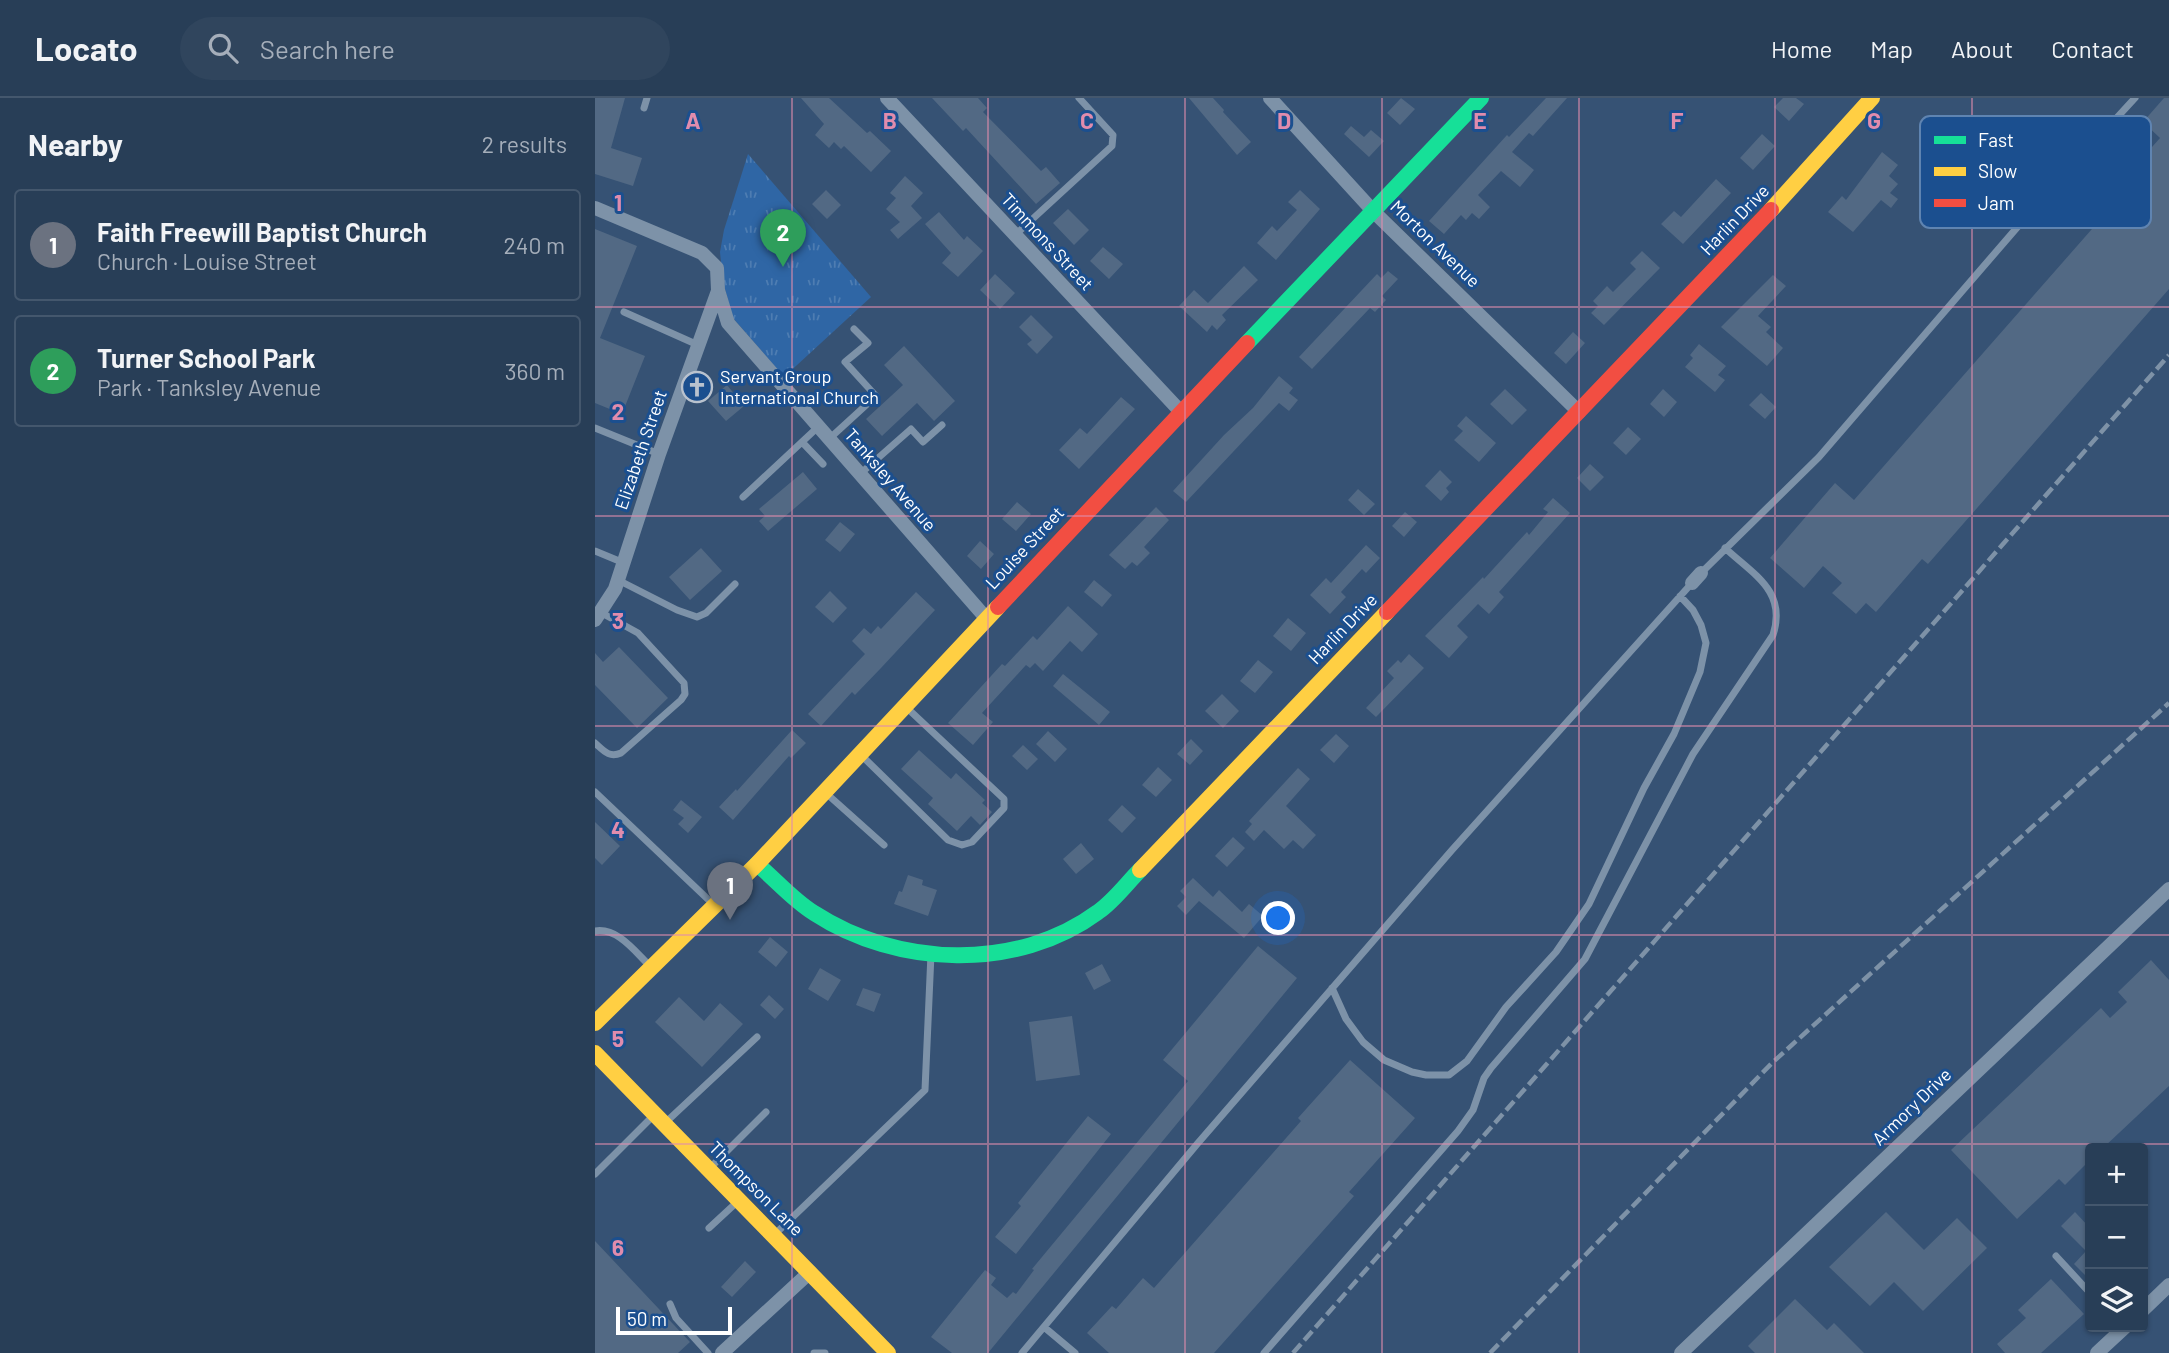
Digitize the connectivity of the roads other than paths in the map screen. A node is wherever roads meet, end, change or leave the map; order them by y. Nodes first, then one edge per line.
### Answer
1 (647, 98) edge
2 (887, 98) edge
3 (1079, 98) edge
4 (1270, 98) edge
5 (1481, 98) edge
6 (1873, 98) edge
7 (2134, 98) edge
8 (644, 108) dead end
9 (2118, 116) edge
10 (595, 208) edge
11 (1374, 212) junction
12 (2017, 228) edge
13 (1014, 236) junction
14 (718, 290) junction
15 (624, 312) dead end
16 (854, 329) dead end
17 (699, 345) junction
18 (1181, 412) junction
19 (1579, 412) junction
20 (942, 425) dead end
21 (818, 426) junction
22 (595, 428) edge
23 (829, 439) junction
24 (802, 442) junction
25 (659, 454) junction
26 (823, 464) dead end
27 (860, 474) junction
28 (743, 497) dead end
29 (1725, 548) junction
30 (595, 551) edge
31 (624, 563) junction
32 (618, 580) junction
33 (735, 584) dead end
34 (1680, 597) junction
35 (598, 616) edge
36 (986, 618) junction
37 (904, 706) junction
38 (595, 743) edge
39 (860, 753) junction
40 (824, 791) junction
41 (595, 792) edge
42 (884, 845) dead end
43 (757, 864) junction
44 (2169, 889) edge
45 (715, 906) junction
46 (595, 932) edge
47 (931, 954) junction
48 (652, 968) junction
49 (1332, 988) junction
50 (595, 1023) edge
51 (757, 1037) dead end
52 (595, 1053) edge
53 (766, 1112) dead end
54 (659, 1119) junction
55 (709, 1169) junction
56 (595, 1174) edge
57 (739, 1200) junction
58 (709, 1228) dead end
59 (773, 1235) junction
60 (2056, 1256) dead end
61 (810, 1272) junction
62 (2169, 1285) edge
63 (2085, 1288) edge
64 (670, 1304) dead end
65 (2148, 1305) edge
66 (1044, 1327) junction
67 (2119, 1332) edge
68 (731, 1350) edge
69 (2105, 1350) edge
70 (708, 1353) edge
71 (814, 1353) edge
72 (825, 1353) edge
73 (888, 1353) edge
74 (1022, 1353) edge
75 (1075, 1353) edge
76 (1264, 1353) edge
77 (1681, 1353) edge

1 - 8 lane
2 - 13 street, Timmons Street
3 - 13 lane
4 - 11 street, Morton Avenue
5 - 11 street, Louise Street
6 - 19 street, Harlin Drive
7 - 9 lane
10 - 14 street, Tanksley Avenue
11 - 18 street, Louise Street
11 - 19 street, Morton Avenue
12 - 29 lane
13 - 18 street, Timmons Street
14 - 17 street, Elizabeth Street
14 - 21 street, Tanksley Avenue
15 - 17 lane
16 - 23 lane
17 - 25 street, Elizabeth Street
18 - 36 street, Louise Street
19 - 47 street, Harlin Drive
20 - 27 lane
21 - 23 street, Tanksley Avenue
21 - 24 lane
22 - 25 lane
23 - 27 street, Tanksley Avenue
24 - 26 lane
24 - 28 lane
25 - 31 street, Elizabeth Street
27 - 36 street, Tanksley Avenue
29 - 34 lane
29 - 76 lane
30 - 31 lane
31 - 32 street, Elizabeth Street
32 - 33 lane
32 - 35 street, Elizabeth Street
34 - 49 lane
34 - 49 lane
35 - 38 lane
36 - 37 street, Louise Street
37 - 39 street, Louise Street
37 - 39 lane
39 - 40 street, Louise Street
40 - 42 lane
40 - 43 street, Louise Street
41 - 45 lane
43 - 45 street, Louise Street
43 - 47 street, Harlin Drive
44 - 77 street, Armory Drive
45 - 48 street, Louise Street
46 - 48 lane
47 - 59 lane
48 - 50 street, Louise Street
49 - 66 lane
51 - 54 lane
52 - 54 street, Thompson Lane
53 - 55 lane
54 - 55 street, Thompson Lane
54 - 56 lane
55 - 57 street, Thompson Lane
57 - 58 lane
57 - 59 street, Thompson Lane
59 - 61 street, Thompson Lane
60 - 63 lane
61 - 68 street
61 - 73 street, Thompson Lane
62 - 65 street
64 - 70 lane
66 - 74 lane
66 - 75 lane
67 - 69 street
71 - 72 lane

